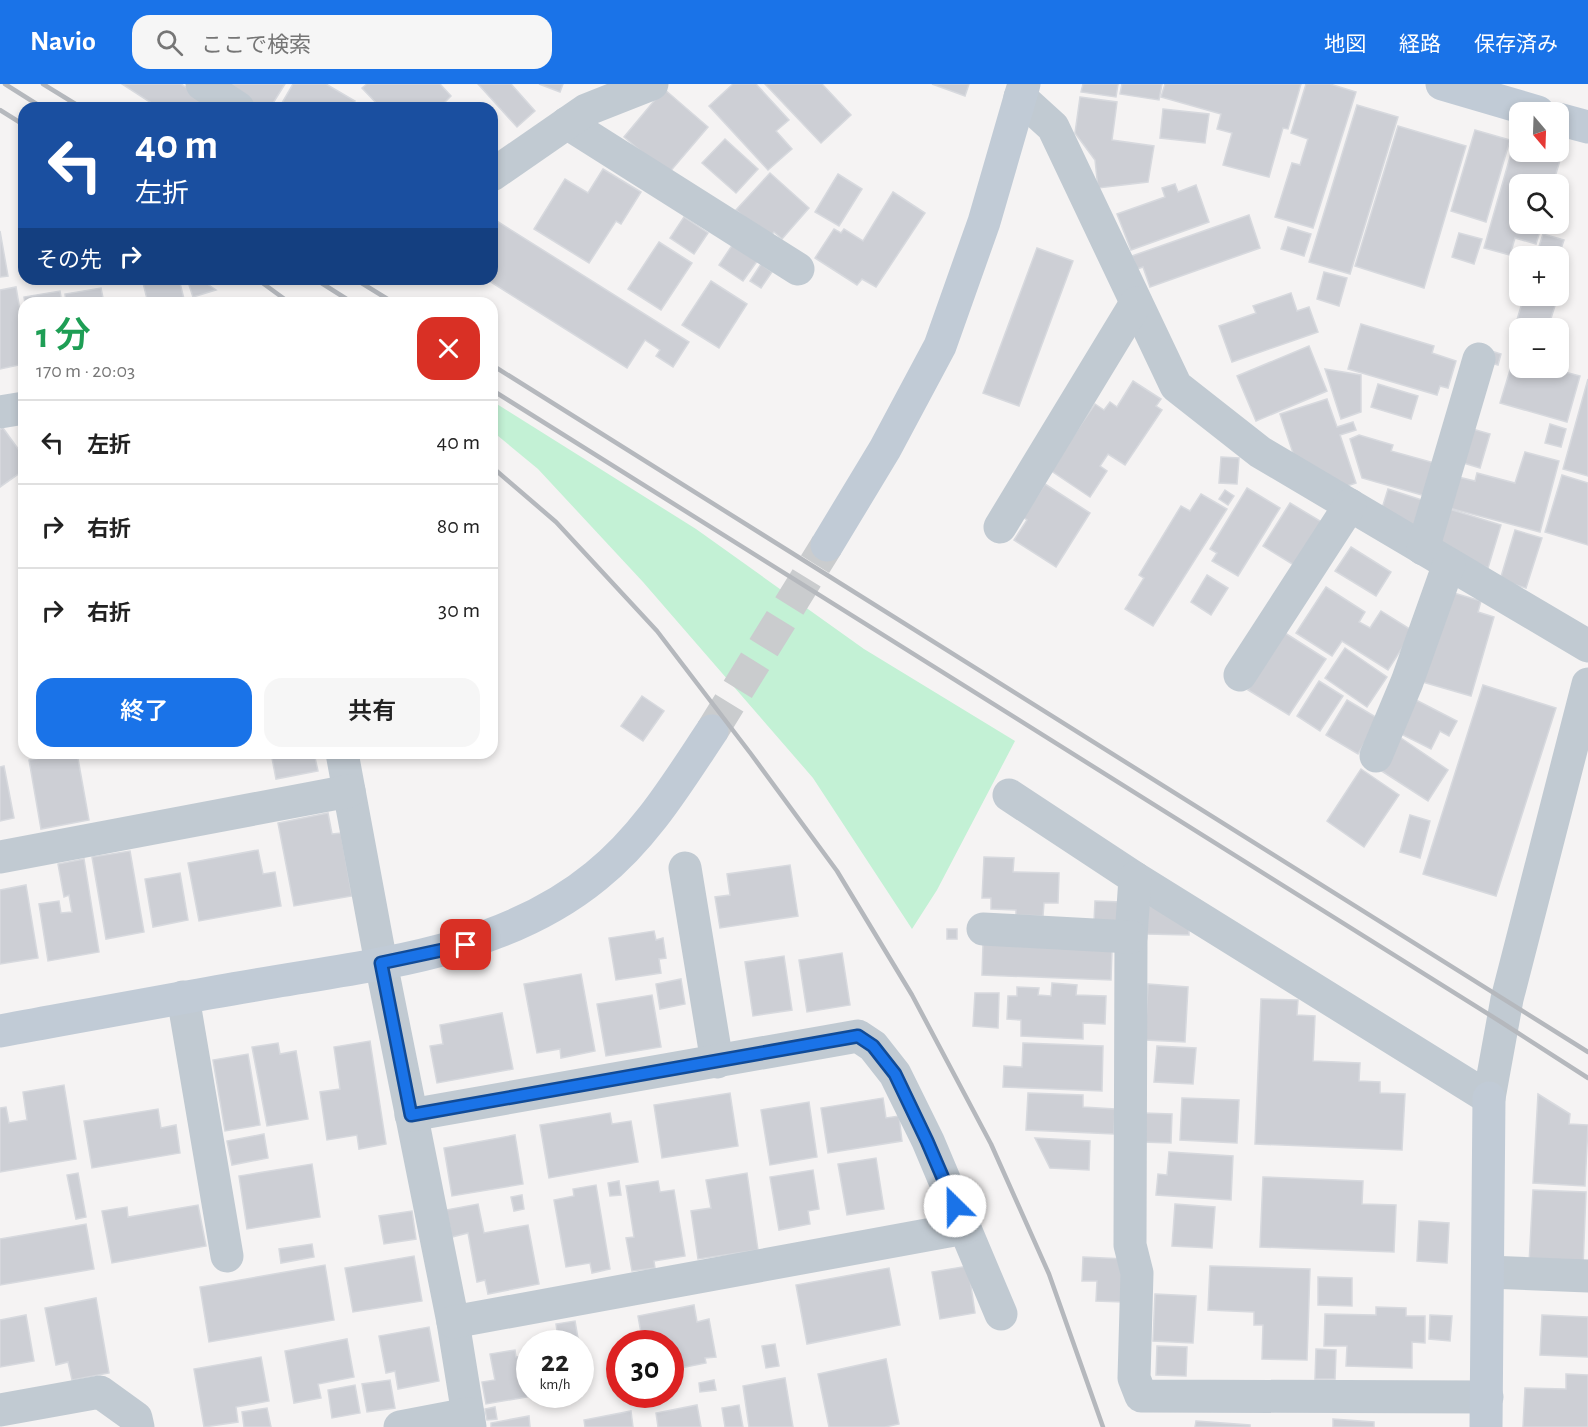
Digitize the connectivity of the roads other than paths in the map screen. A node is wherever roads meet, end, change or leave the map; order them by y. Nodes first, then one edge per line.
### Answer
1 (202, 84) edge
2 (652, 84) edge
3 (1442, 84) edge
4 (1022, 91) edge
5 (229, 102) edge
6 (1509, 104) edge
7 (584, 106) edge
8 (1569, 122) edge
9 (1588, 127) edge
10 (498, 170) edge
11 (798, 269) dead end
12 (1136, 303) junction
13 (1479, 359) dead end
14 (18, 409) edge
15 (0, 412) edge
16 (1350, 505) junction
17 (1000, 526) dead end
18 (827, 545) tunnel mouth
19 (1436, 556) junction
20 (1588, 646) edge
21 (1240, 675) dead end
22 (1588, 684) edge
23 (712, 731) tunnel mouth
24 (1376, 756) dead end
25 (343, 759) edge
26 (349, 791) junction
27 (1009, 795) dead end
28 (0, 857) edge
29 (685, 868) dead end
30 (1135, 878) junction
31 (983, 929) dead end
32 (1131, 937) junction
33 (381, 963) junction
34 (183, 998) junction
35 (0, 1031) edge
36 (717, 1062) junction
37 (1489, 1098) junction
38 (411, 1115) junction
39 (965, 1228) junction
40 (227, 1256) dead end
41 (1488, 1272) junction
42 (1588, 1276) edge
43 (1001, 1314) dead end
44 (453, 1322) junction
45 (0, 1410) edge
46 (1486, 1412) edge
47 (469, 1421) edge
48 (138, 1427) edge
49 (400, 1427) edge

1 - 5 street
2 - 7 street
3 - 6 street
4 - 12 street
4 - 18 street
7 - 10 street
7 - 11 street
8 - 9 street
12 - 16 street
12 - 17 street
13 - 19 street
14 - 15 street
16 - 19 street
16 - 21 street
19 - 20 street
19 - 24 street
22 - 37 street
23 - 33 street
25 - 26 street
26 - 28 street
26 - 33 street
27 - 30 street
29 - 36 street
30 - 32 street
30 - 37 street
31 - 32 street
32 - 46 street
33 - 34 street
33 - 38 street
34 - 35 street
34 - 40 street
36 - 38 street
36 - 39 street
37 - 41 street
38 - 44 street
39 - 43 street
39 - 44 street
41 - 42 street
41 - 46 street
44 - 47 street
45 - 48 street
47 - 49 street

